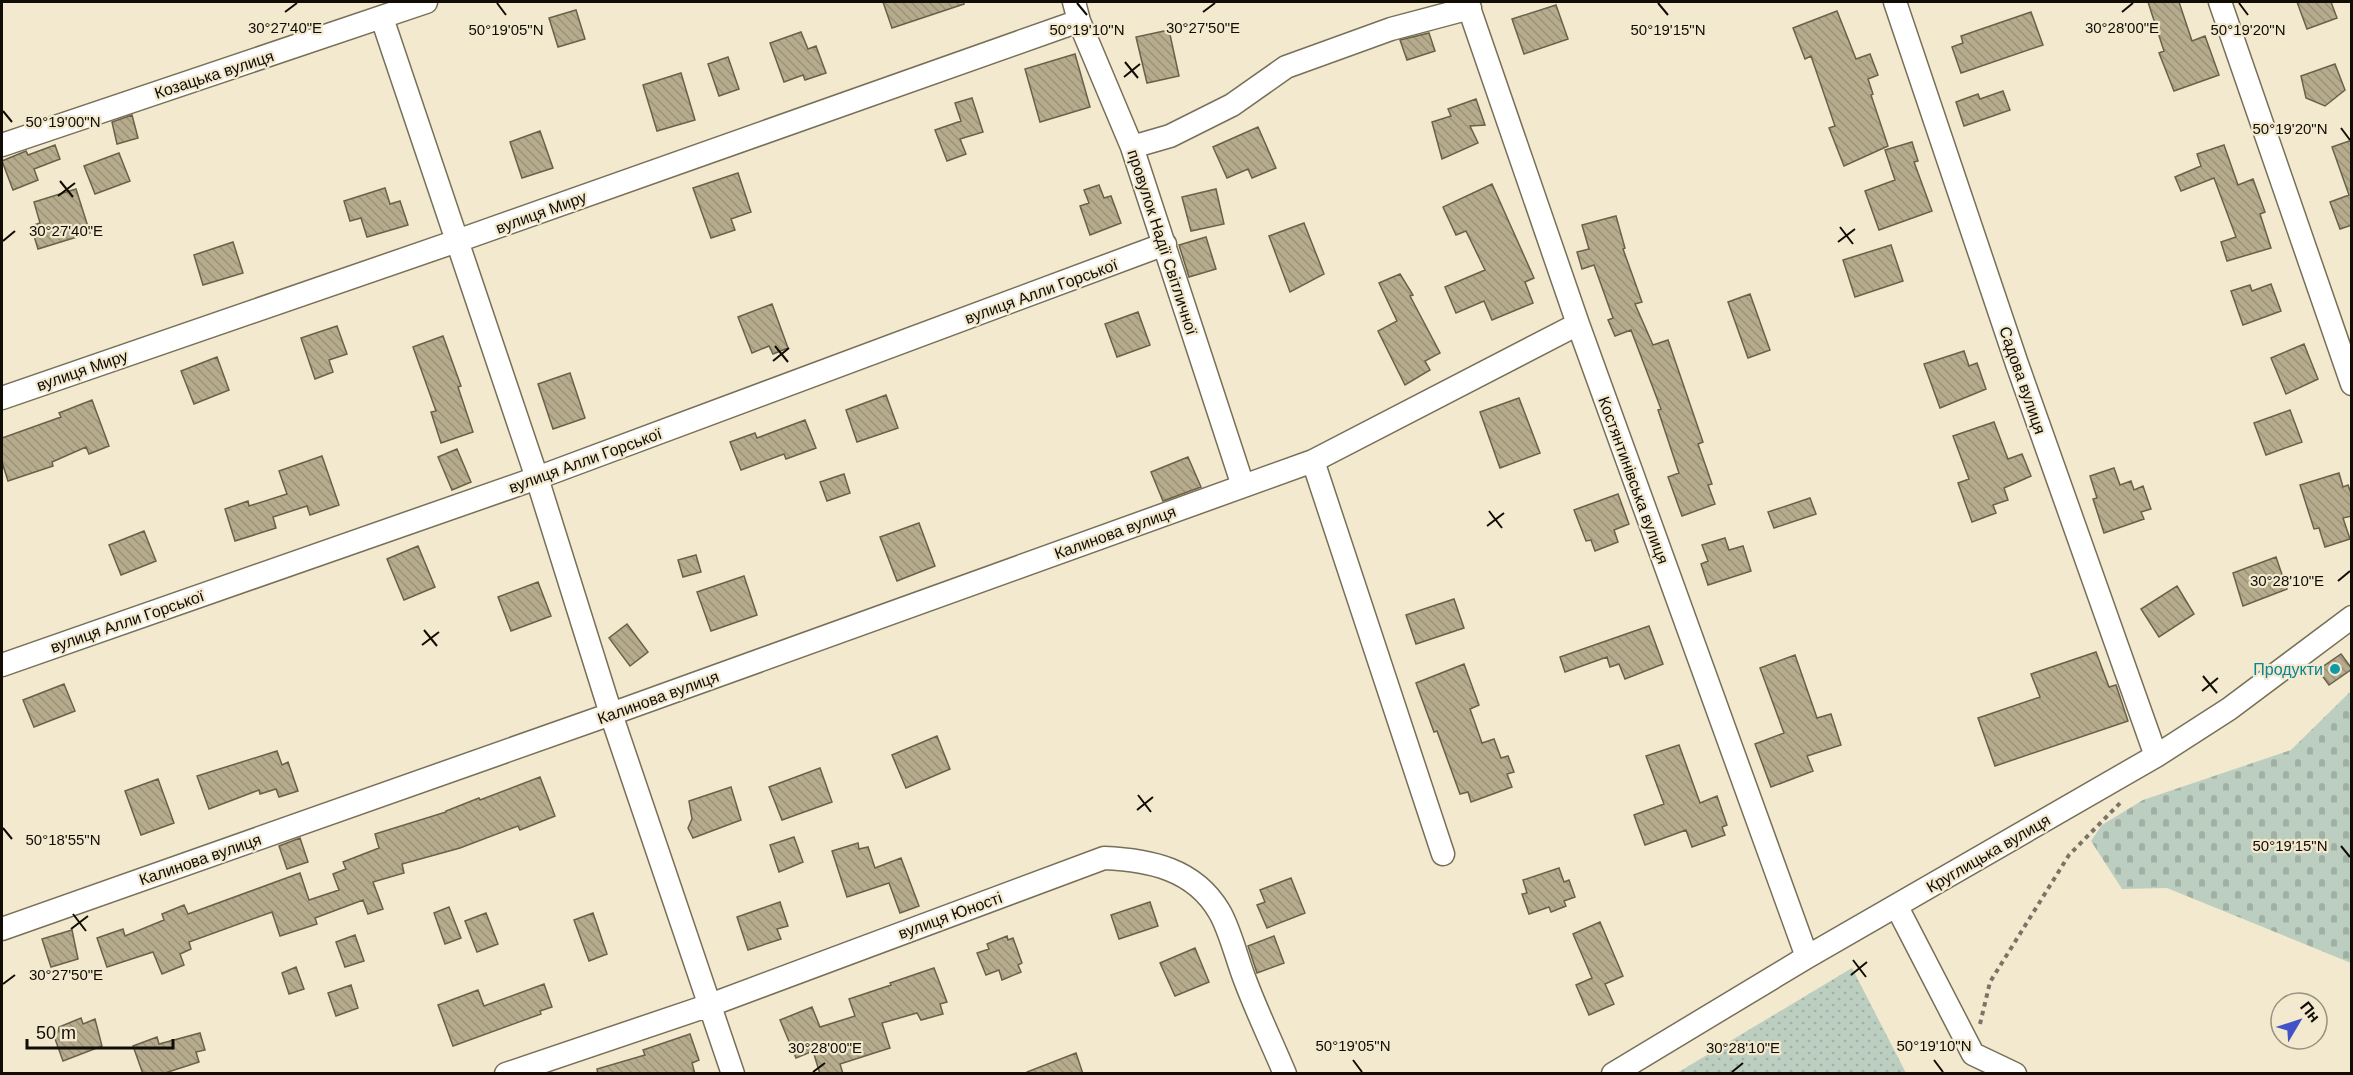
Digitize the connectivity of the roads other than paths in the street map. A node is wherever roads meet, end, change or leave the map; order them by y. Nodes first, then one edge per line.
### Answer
1 (426, 2) edge
2 (1894, 2) edge
3 (2220, 2) edge
4 (1468, 5) edge
5 (1077, 11) edge
6 (382, 18) junction
7 (2, 145) edge
8 (1132, 147) junction
9 (457, 241) junction
10 (1165, 244) junction
11 (1578, 324) junction
12 (2352, 384) edge
13 (2, 398) edge
14 (1313, 461) junction
15 (537, 478) junction
16 (1243, 486) junction
17 (2352, 617) edge
18 (2, 665) edge
19 (611, 714) junction
20 (2156, 756) junction
21 (1443, 854) dead end
22 (1897, 906) junction
23 (2, 929) edge
24 (1807, 957) junction
25 (710, 1005) junction
26 (1978, 1064) edge
27 (506, 1074) edge
28 (733, 1074) edge
29 (1285, 1074) edge
30 (1613, 1074) edge
31 (2015, 1074) edge

1 - 6 street, Козацька вулиця
2 - 20 street, Садова вулиця
3 - 12 street
4 - 8 street
4 - 11 street, Костянтинівська вулиця
5 - 8 street, провулок Надії Світличної
5 - 9 street, вулиця Миру
6 - 7 street, Козацька вулиця
6 - 9 street
8 - 10 street, провулок Надії Світличної
9 - 13 street, вулиця Миру
9 - 15 street
10 - 15 street, вулиця Алли Горської
10 - 16 street, провулок Надії Світличної
11 - 14 street, Калинова вулиця
11 - 24 street, Костянтинівська вулиця
14 - 16 street, Калинова вулиця
14 - 21 street
15 - 18 street, вулиця Алли Горської
15 - 19 street
16 - 19 street, Калинова вулиця
17 - 20 street, Круглицька вулиця
19 - 23 street, Калинова вулиця
19 - 25 street
20 - 22 street, Круглицька вулиця
22 - 24 street, Круглицька вулиця
22 - 26 street
24 - 30 street, Круглицька вулиця
25 - 27 street, вулиця Юності
25 - 28 street
25 - 29 street, вулиця Юності
26 - 31 street

